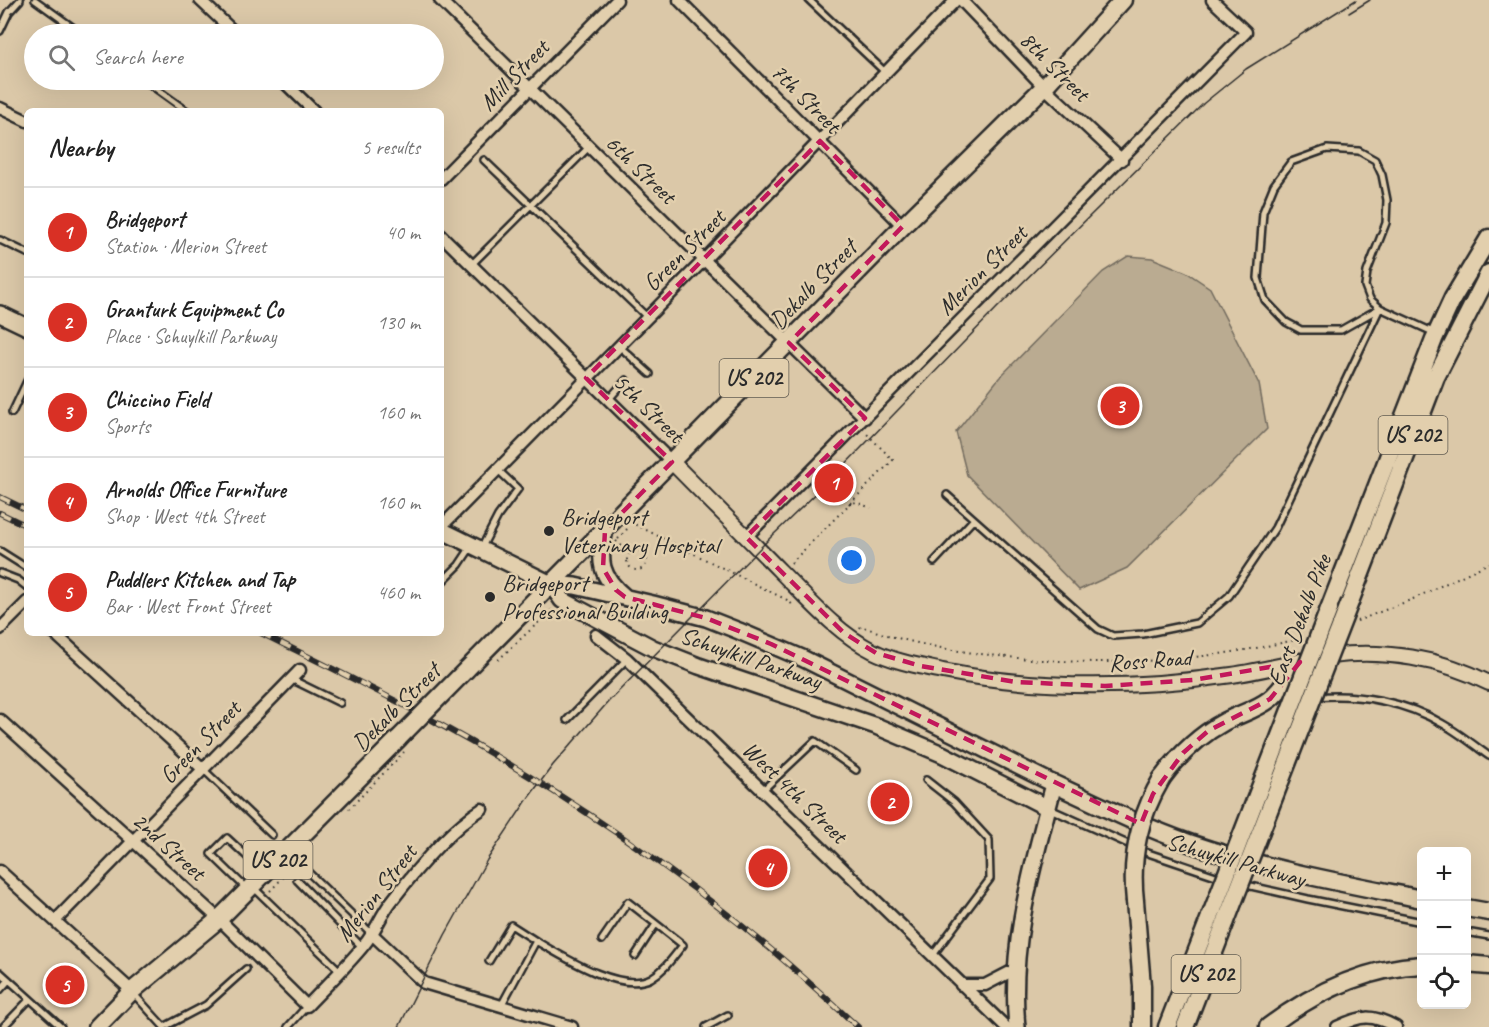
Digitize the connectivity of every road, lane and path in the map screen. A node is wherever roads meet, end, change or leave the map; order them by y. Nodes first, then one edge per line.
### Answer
1 (20, 0) edge
2 (35, 0) edge
3 (200, 0) edge
4 (440, 0) edge
5 (617, 0) edge
6 (679, 0) edge
7 (809, 0) edge
8 (956, 0) edge
9 (960, 0) edge
10 (1123, 0) edge
11 (1212, 0) edge
12 (68, 24) edge
13 (225, 24) edge
14 (0, 31) edge
15 (886, 74) junction
16 (1044, 87) junction
17 (530, 88) junction
18 (158, 90) edge
19 (292, 90) edge
20 (0, 108) edge
21 (183, 108) edge
22 (311, 108) edge
23 (24, 120) edge
24 (820, 141) junction
25 (589, 147) junction
26 (1122, 159) junction
27 (484, 160) dead end
28 (444, 176) edge
29 (531, 204) junction
30 (903, 226) junction
31 (444, 238) edge
32 (1489, 238) edge
33 (0, 240) edge
34 (24, 252) edge
35 (704, 260) junction
36 (471, 265) junction
37 (1489, 273) edge
38 (1380, 308) junction
39 (0, 314) edge
40 (647, 317) junction
41 (24, 326) edge
42 (1436, 334) junction
43 (789, 343) junction
44 (619, 346) junction
45 (650, 374) dead end
46 (586, 378) junction
47 (626, 380) dead end
48 (24, 387) edge
49 (608, 400) junction
50 (12, 413) dead end
51 (861, 421) junction
52 (672, 462) junction
53 (497, 469) junction
54 (823, 495) dead end
55 (947, 495) dead end
56 (850, 504) junction
57 (871, 508) dead end
58 (975, 519) junction
59 (633, 523) dead end
60 (444, 526) edge
61 (444, 531) edge
62 (610, 536) junction
63 (746, 537) junction
64 (476, 548) junction
65 (0, 551) edge
66 (630, 553) junction
67 (934, 562) dead end
68 (24, 566) edge
69 (0, 573) edge
70 (782, 573) junction
71 (444, 580) edge
72 (24, 584) edge
73 (551, 584) junction
74 (625, 597) junction
75 (24, 607) edge
76 (796, 608) dead end
77 (824, 615) joint
78 (0, 629) edge
79 (596, 635) dead end
80 (57, 636) edge
81 (627, 659) junction
82 (1300, 662) junction
83 (300, 670) dead end
84 (291, 679) junction
85 (1489, 683) edge
86 (1289, 700) dead end
87 (1279, 702) dead end
88 (340, 703) dead end
89 (1253, 710) junction
90 (0, 720) edge
91 (567, 720) dead end
92 (1489, 756) edge
93 (203, 769) junction
94 (856, 770) dead end
95 (926, 780) dead end
96 (1054, 784) junction
97 (762, 791) junction
98 (1048, 808) junction
99 (482, 810) dead end
100 (272, 835) dead end
101 (133, 841) junction
102 (306, 870) dead end
103 (0, 871) edge
104 (265, 873) junction
105 (297, 880) dead end
106 (250, 888) junction
107 (1417, 897) edge
108 (1471, 909) edge
109 (1489, 912) edge
110 (219, 919) junction
111 (1218, 919) junction
112 (55, 921) junction
113 (1417, 921) edge
114 (656, 924) junction
115 (371, 933) junction
116 (1471, 933) edge
117 (1489, 936) edge
118 (602, 940) dead end
119 (536, 941) junction
120 (362, 947) junction
121 (635, 957) dead end
122 (932, 957) junction
123 (489, 961) dead end
124 (1471, 964) edge
125 (1417, 966) edge
126 (1489, 966) edge
127 (246, 969) dead end
128 (1014, 970) junction
129 (340, 971) junction
130 (0, 972) edge
131 (9, 980) junction
132 (961, 984) junction
133 (0, 990) edge
134 (132, 991) junction
135 (30, 999) junction
136 (307, 1006) junction
137 (501, 1006) junction
138 (728, 1015) dead end
139 (54, 1021) junction
140 (3, 1027) edge
141 (48, 1027) edge
142 (61, 1027) edge
143 (97, 1027) edge
144 (164, 1027) edge
145 (288, 1027) edge
146 (572, 1027) edge
147 (706, 1027) edge
148 (1006, 1027) edge
149 (1017, 1027) edge
150 (1143, 1027) edge
151 (1167, 1027) edge
152 (1185, 1027) edge
153 (1268, 1027) edge
154 (1337, 1027) edge
155 (1396, 1027) edge

1 - 14 lane
2 - 12 lane
3 - 13 street
4 - 17 street, 6th Street
5 - 17 street, Mill Street
6 - 24 street, 7th Street
7 - 15 lane
8 - 15 street, Green Street
9 - 16 street, 8th Street
10 - 16 highway, Dekalb Street / US 202
11 - 26 street, Merion Street
15 - 24 street, Green Street
16 - 26 street, 8th Street
16 - 30 highway, Dekalb Street / US 202
17 - 25 street, 6th Street
17 - 28 street, Mill Street
18 - 21 lane
19 - 22 street
20 - 23 street
24 - 30 street, 7th Street
24 - 35 street, Green Street
25 - 29 lane
25 - 35 street, 6th Street
26 - 51 street, Merion Street
27 - 29 lane
29 - 36 lane
29 - 40 lane
30 - 43 highway, Dekalb Street / US 202
31 - 36 street, 5th Street
32 - 42 highway, East Dekalb Pike
33 - 34 lane
35 - 40 street, Green Street
35 - 43 street, 6th Street
36 - 46 street, 5th Street
37 - 111 highway, East Dekalb Pike / US 202, bridge
38 - 38 lane
38 - 42 lane
38 - 58 lane
39 - 41 main road
40 - 44 street, Green Street
42 - 111 highway, East Dekalb Pike, bridge
43 - 51 street, 6th Street
43 - 52 highway, Dekalb Street / US 202
44 - 45 lane
44 - 46 street, Green Street
46 - 49 street, 5th Street
46 - 53 street, Green Street
47 - 49 lane
48 - 50 lane
49 - 52 street, 5th Street
51 - 56 path
51 - 63 street, Merion Street
52 - 62 highway, Dekalb Street / US 202
52 - 63 street, 5th Street
53 - 60 street, Green Street
53 - 64 lane
54 - 56 path
55 - 58 lane
56 - 57 path
56 - 70 path
58 - 67 lane
59 - 76 path
61 - 64 main road
62 - 66 path
62 - 73 highway, Dekalb Street / US 202
62 - 74 main road
63 - 70 street, 5th Street
64 - 71 lane
64 - 73 main road
65 - 68 lane
66 - 66 path
69 - 72 lane
70 - 77 street, 5th Street
73 - 74 main road, Schuylkill Parkway
73 - 98 main road, Schuylkill Parkway
73 - 104 highway, Dekalb Street / US 202, bridge
74 - 96 main road, Schuylkill Parkway
75 - 78 street
77 - 82 street, Ross Road
79 - 81 street, West 4th Street
80 - 93 street
81 - 91 lane
81 - 97 street, West 4th Street
82 - 85 street, Ross Road
82 - 89 highway
83 - 84 street, Green Street
84 - 88 lane
84 - 93 street, Green Street
86 - 92 lane
87 - 89 lane
89 - 150 highway, bridge
90 - 101 street, 2nd Street
93 - 100 lane
93 - 101 street, Green Street
94 - 97 lane
95 - 122 lane
96 - 98 main road
96 - 107 highway
97 - 122 street, West 4th Street
98 - 113 lane, Schuykill Parkway
98 - 128 main road
99 - 115 street, Merion Street
101 - 110 street, 2nd Street
101 - 112 street, Green Street
102 - 115 lane
103 - 112 street
104 - 106 highway, Dekalb Street / US 202
104 - 106 lane
105 - 120 lane
106 - 110 highway, Dekalb Street / US 202
106 - 129 lane
108 - 109 highway
110 - 134 highway, Dekalb Street / US 202
110 - 136 street, 2nd Street
111 - 151 highway, East Dekalb Pike
111 - 152 highway, East Dekalb Pike / US 202
112 - 134 street
114 - 118 lane
114 - 119 lane
114 - 121 lane
115 - 120 street, Merion Street
115 - 137 street
116 - 117 lane
119 - 123 lane
119 - 137 lane
120 - 129 street, Merion Street
122 - 132 street, West 4th Street
124 - 126 highway
125 - 153 highway
127 - 144 lane
128 - 132 street
128 - 149 main road
129 - 136 street, Merion Street
130 - 131 lane
131 - 133 lane
131 - 135 lane
132 - 148 street, West 4th Street
134 - 143 highway, Dekalb Street / US 202
134 - 144 lane
135 - 139 lane
135 - 140 lane
136 - 145 lane
137 - 146 street
138 - 147 lane
139 - 141 lane
139 - 142 lane
154 - 155 street

